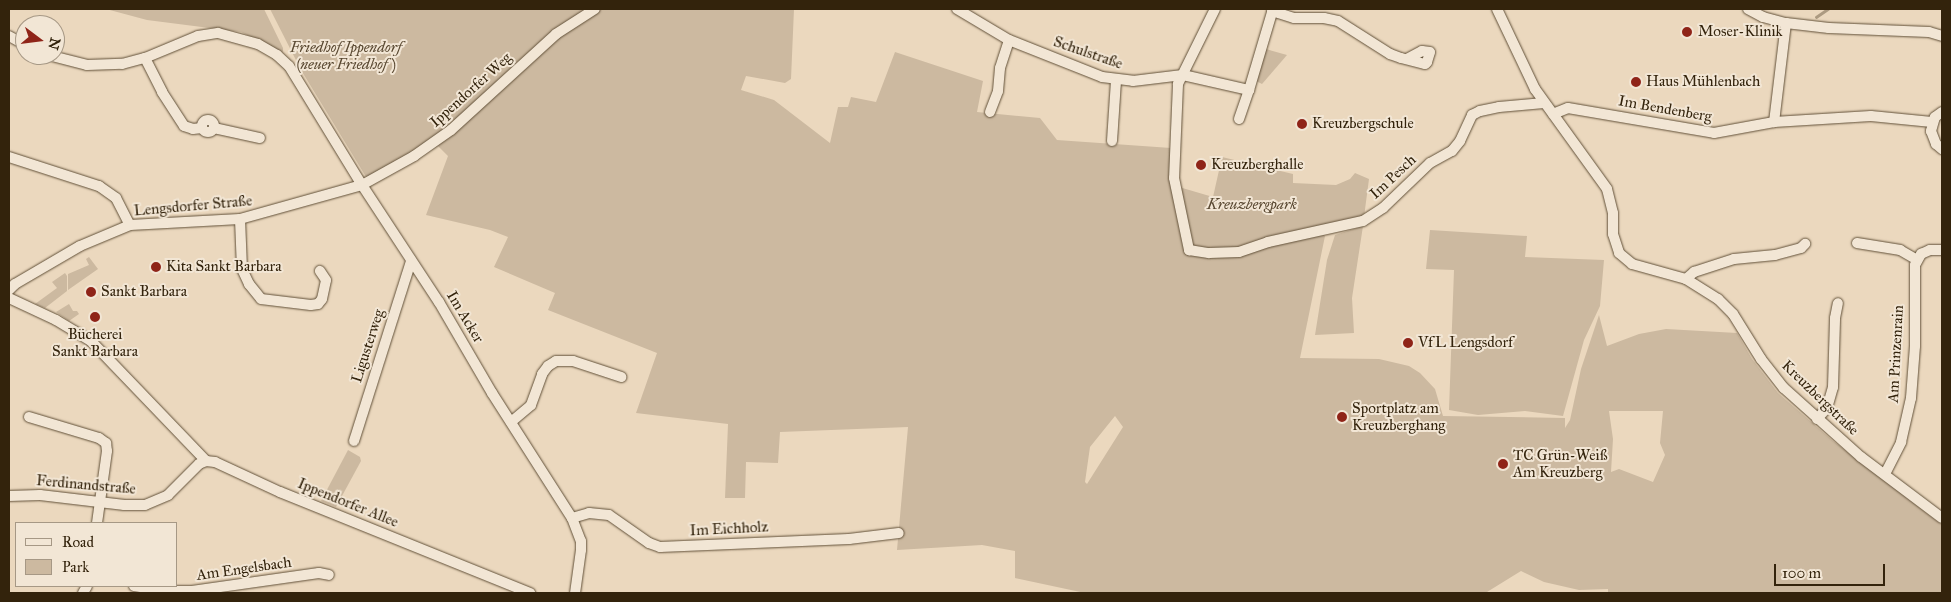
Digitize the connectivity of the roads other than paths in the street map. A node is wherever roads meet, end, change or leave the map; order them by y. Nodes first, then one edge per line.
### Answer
1 (595, 9) edge
2 (957, 9) edge
3 (1215, 9) edge
4 (1497, 9) edge
5 (1748, 9) edge
6 (1273, 10) edge
7 (1786, 23) junction
8 (1942, 36) edge
9 (1009, 40) junction
10 (145, 58) junction
11 (1407, 60) dead end
12 (65, 61) edge
13 (1184, 75) junction
14 (1116, 80) junction
15 (1249, 90) junction
16 (1544, 103) junction
17 (990, 112) dead end
18 (1942, 112) edge
19 (1553, 114) junction
20 (1239, 119) dead end
21 (1774, 122) junction
22 (1932, 122) junction
23 (260, 138) dead end
24 (1112, 141) dead end
25 (1942, 149) edge
26 (9, 157) edge
27 (362, 185) junction
28 (240, 219) junction
29 (130, 225) junction
30 (1857, 242) dead end
31 (1805, 244) dead end
32 (1942, 250) edge
33 (411, 260) junction
34 (1917, 260) junction
35 (320, 271) dead end
36 (1686, 279) junction
37 (9, 290) edge
38 (9, 298) edge
39 (1838, 303) dead end
40 (621, 377) dead end
41 (29, 417) dead end
42 (1817, 419) junction
43 (511, 422) junction
44 (354, 441) dead end
45 (206, 461) junction
46 (1885, 474) junction
47 (9, 496) edge
48 (99, 503) junction
49 (572, 518) junction
50 (1942, 518) edge
51 (97, 522) edge
52 (898, 533) dead end
53 (329, 575) dead end
54 (140, 587) edge
55 (530, 593) edge
56 (575, 593) edge

1 - 27 street, Ippendorfer Weg
2 - 9 street, Schulstraße
3 - 13 street
4 - 16 street, Kreuzbergstraße
5 - 7 street
6 - 11 street
6 - 15 street
7 - 8 street
7 - 21 street
9 - 14 street, Schulstraße
9 - 17 street
10 - 12 street
10 - 23 street
10 - 27 street, Im Acker
13 - 14 street, Schulstraße
13 - 15 street, Schulstraße
13 - 16 street, Im Pesch
14 - 24 street
15 - 20 street
16 - 19 street, Kreuzbergstraße
18 - 22 street
19 - 21 street, Im Bendenberg
19 - 36 street, Kreuzbergstraße
21 - 22 street, Im Bendenberg
22 - 25 street
26 - 29 street
27 - 28 street, Lengsdorfer Straße
27 - 33 street, Im Acker
28 - 29 street, Lengsdorfer Straße
28 - 35 street
29 - 37 street, Lengsdorfer Straße
30 - 34 street
31 - 36 street
32 - 34 street
33 - 43 street, Im Acker
33 - 44 street, Ligusterweg
34 - 46 street, Am Prinzenrain
36 - 42 street, Kreuzbergstraße
38 - 45 street, Ippendorfer Allee
39 - 42 street
40 - 43 street
41 - 48 street
42 - 46 street, Kreuzbergstraße
43 - 49 street, Im Acker
45 - 48 street, Ferdinandstraße
45 - 55 street, Ippendorfer Allee
46 - 50 street, Kreuzbergstraße
47 - 48 street, Ferdinandstraße
48 - 51 street
49 - 52 street, Im Eichholz
49 - 56 street, Im Acker
53 - 54 street, Am Engelsbach

